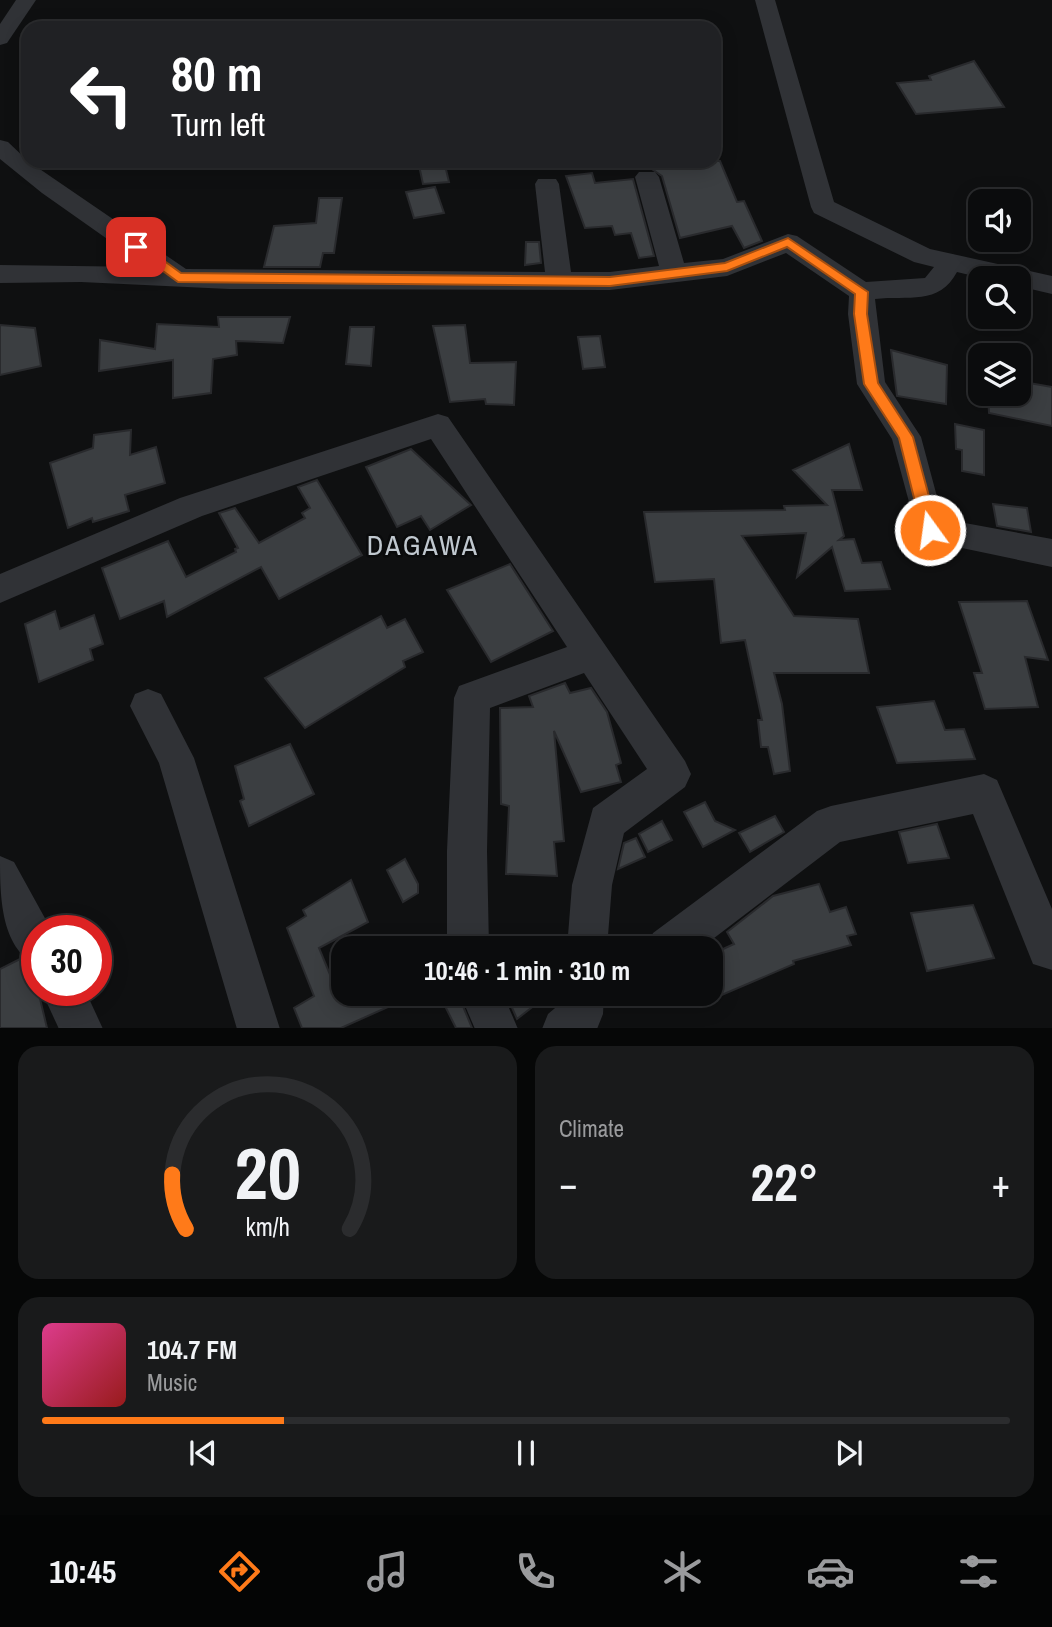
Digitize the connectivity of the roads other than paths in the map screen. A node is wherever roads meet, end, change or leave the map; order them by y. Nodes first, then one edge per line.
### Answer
1 (26, 0) edge
2 (765, 0) edge
3 (0, 39) edge
4 (0, 147) edge
5 (21, 164) edge
6 (26, 168) edge
7 (647, 177) dead end
8 (547, 184) dead end
9 (950, 262) junction
10 (0, 274) edge
11 (674, 274) junction
12 (178, 277) junction
13 (559, 281) junction
14 (1052, 285) edge
15 (862, 292) junction
16 (1052, 553) edge
17 (0, 589) edge
18 (592, 654) junction
19 (148, 706) dead end
20 (0, 876) edge
21 (21, 915) edge
22 (468, 936) edge
23 (588, 936) edge
24 (684, 936) edge
25 (1052, 949) edge
26 (70, 1006) edge
27 (487, 1006) edge
28 (82, 1028) edge
29 (259, 1028) edge
30 (497, 1028) edge

1 - 3 street
2 - 9 street
4 - 5 street
6 - 12 street
7 - 11 street
8 - 13 street
9 - 14 street
9 - 15 street
10 - 12 street
11 - 13 street
11 - 15 street
12 - 13 street
15 - 16 street
17 - 18 street
18 - 22 street
18 - 23 street
19 - 29 street
20 - 21 street
24 - 25 street
26 - 28 street
27 - 30 street

